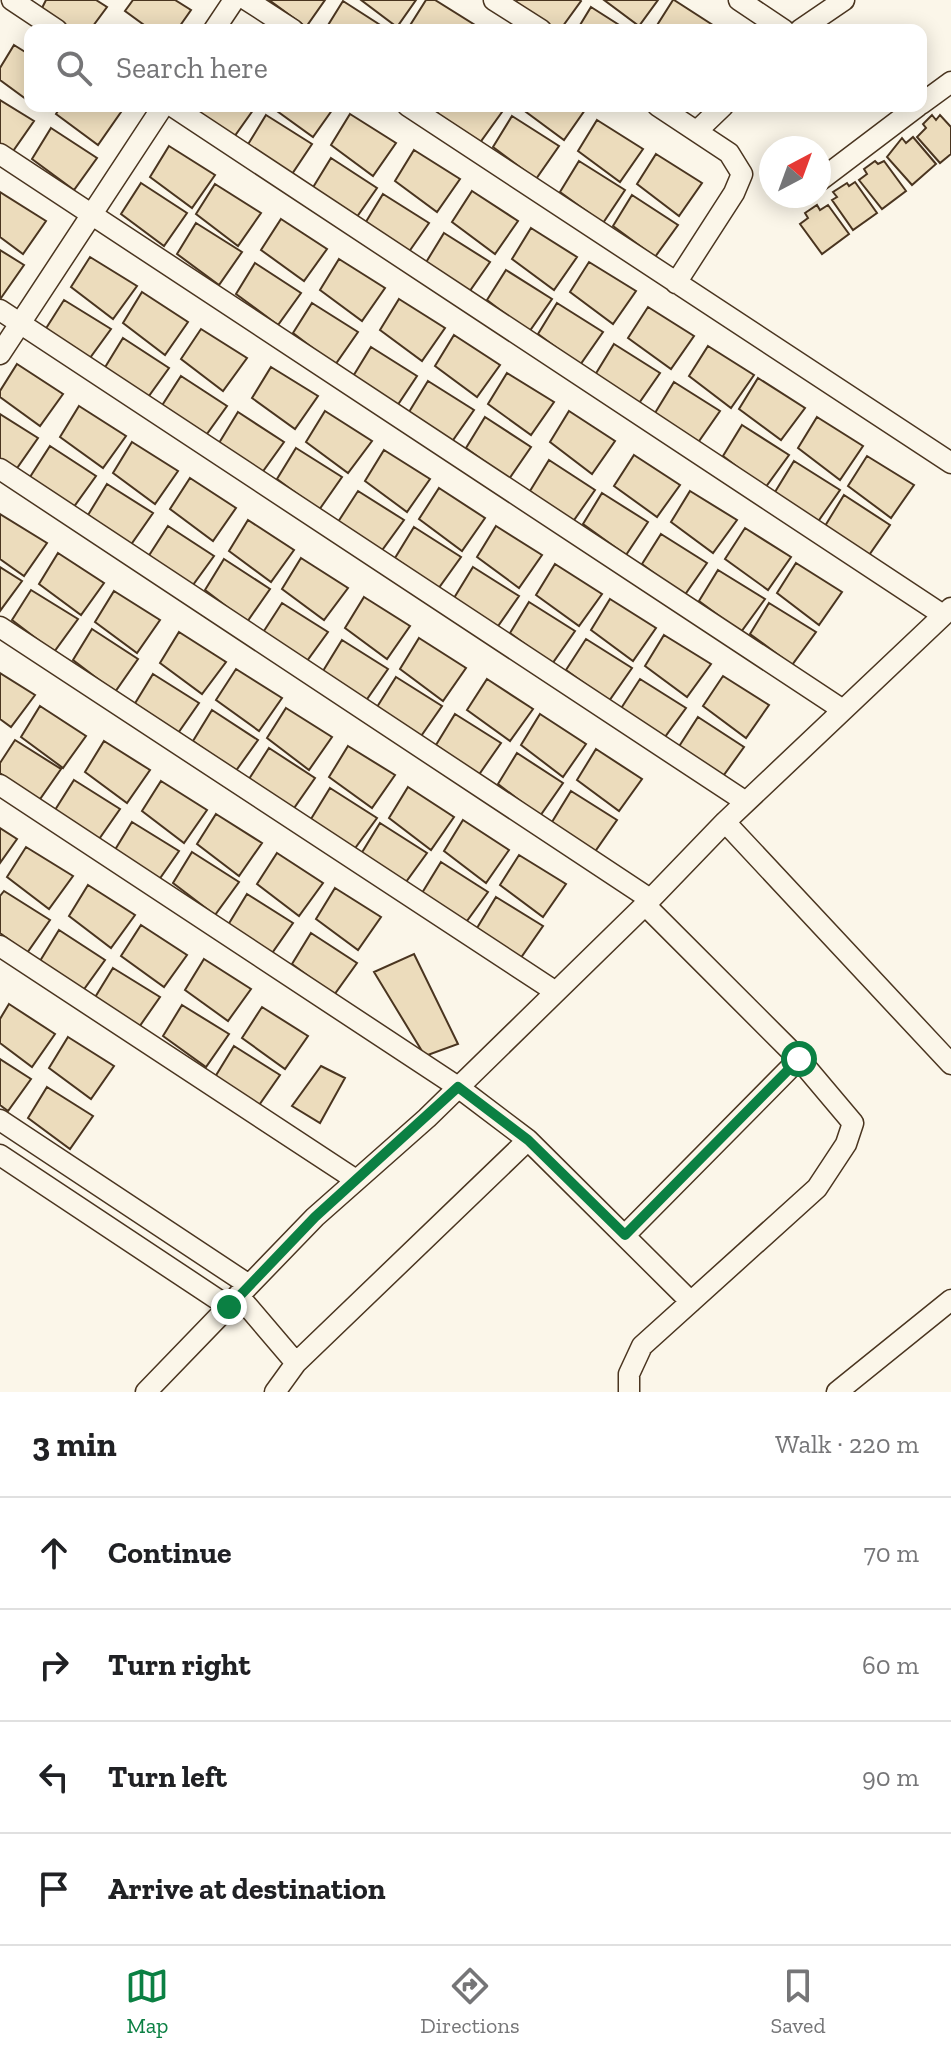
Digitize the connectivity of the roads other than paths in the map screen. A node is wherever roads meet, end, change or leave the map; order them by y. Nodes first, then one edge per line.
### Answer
1 (12, 0) edge
2 (234, 0) edge
3 (247, 0) edge
4 (494, 0) edge
5 (739, 0) edge
6 (844, 0) edge
7 (48, 24) edge
8 (218, 24) edge
9 (284, 24) edge
10 (532, 24) edge
11 (775, 24) edge
12 (809, 24) edge
13 (951, 82) edge
14 (927, 100) edge
15 (159, 112) edge
16 (181, 112) edge
17 (417, 112) edge
18 (667, 112) edge
19 (717, 112) edge
20 (911, 112) edge
21 (697, 131) junction
22 (0, 154) edge
23 (831, 172) edge
24 (92, 215) junction
25 (676, 283) junction
26 (0, 310) edge
27 (20, 323) junction
28 (0, 354) edge
29 (951, 463) edge
30 (0, 469) edge
31 (947, 611) edge
32 (0, 627) edge
33 (843, 710) junction
34 (0, 785) edge
35 (746, 802) junction
36 (725, 822) junction
37 (648, 902) junction
38 (0, 946) edge
39 (556, 992) junction
40 (799, 1059) junction
41 (951, 1064) edge
42 (458, 1087) junction
43 (0, 1120) edge
44 (528, 1140) junction
45 (0, 1155) edge
46 (356, 1180) junction
47 (625, 1235) junction
48 (239, 1296) junction
49 (951, 1300) edge
50 (691, 1302) junction
51 (296, 1363) junction
52 (155, 1389) edge
53 (275, 1392) edge
54 (629, 1392) edge
55 (837, 1392) edge

1 - 7 street
2 - 8 street
3 - 9 street
4 - 10 street
5 - 11 street
6 - 12 street
13 - 14 street
15 - 24 street
16 - 31 street
17 - 25 street
18 - 21 street
19 - 21 street
20 - 23 street
21 - 25 street
22 - 24 street
24 - 27 street
24 - 33 street
25 - 29 street
26 - 27 street
27 - 28 street
27 - 35 street
30 - 37 street
31 - 33 street
32 - 39 street
33 - 35 street
34 - 42 street
35 - 36 street
36 - 37 street
36 - 41 street
37 - 39 street
37 - 40 street
38 - 46 street
39 - 42 street
40 - 47 street
40 - 50 street
42 - 44 street
42 - 46 street
43 - 48 street
44 - 47 street
44 - 51 street
45 - 48 street
46 - 48 street
47 - 50 street
48 - 51 street
48 - 52 street
49 - 55 street
50 - 54 street
51 - 53 street

